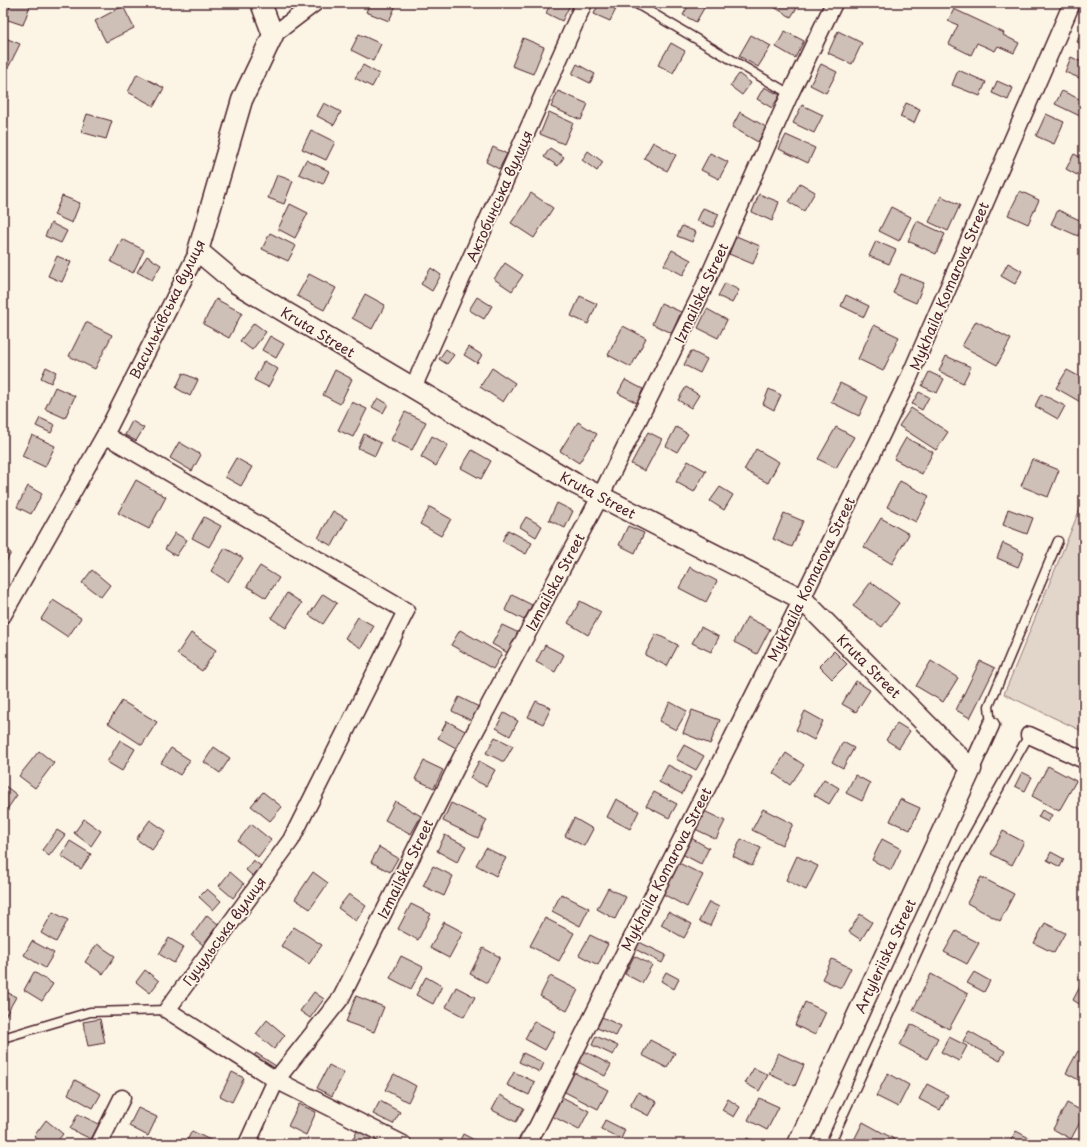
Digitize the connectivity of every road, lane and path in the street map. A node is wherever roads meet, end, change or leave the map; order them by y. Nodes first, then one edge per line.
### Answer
1 (261, 3) edge
2 (315, 3) edge
3 (584, 3) edge
4 (635, 3) edge
5 (834, 3) edge
6 (1072, 3) edge
7 (273, 35) junction
8 (790, 94) junction
9 (198, 251) junction
10 (413, 388) junction
11 (105, 435) junction
12 (600, 497) junction
13 (1058, 541) dead end
14 (802, 599) junction
15 (3, 615) edge
16 (991, 725) joint
17 (1029, 736) joint
18 (1084, 760) edge
19 (971, 769) junction
20 (167, 1010) junction
21 (3, 1038) edge
22 (276, 1080) junction
23 (122, 1098) dead end
24 (99, 1144) edge
25 (246, 1144) edge
26 (403, 1144) edge
27 (526, 1144) edge
28 (798, 1144) edge
29 (830, 1144) edge

1 - 7 street
2 - 7 street, Васильківська вулиця
3 - 10 street, Актобинська вулиця
4 - 8 lane
5 - 8 street, Izmailska Street
6 - 14 street, Mykhaila Komarova Street
7 - 9 street, Васильківська вулиця
8 - 12 street, Izmailska Street
9 - 10 street, Kruta Street
9 - 11 street, Васильківська вулиця
10 - 12 street, Kruta Street
11 - 15 street, Васильківська вулиця
11 - 20 street, Гуцульська вулиця
12 - 14 street, Kruta Street
12 - 22 street, Izmailska Street
13 - 16 lane
14 - 19 street, Kruta Street
14 - 27 street, Mykhaila Komarova Street
16 - 19 street
17 - 18 street
17 - 29 lane
19 - 28 street, Artyleriiska Street
20 - 21 lane
20 - 22 street
22 - 25 street, Izmailska Street
22 - 26 street
23 - 24 street

